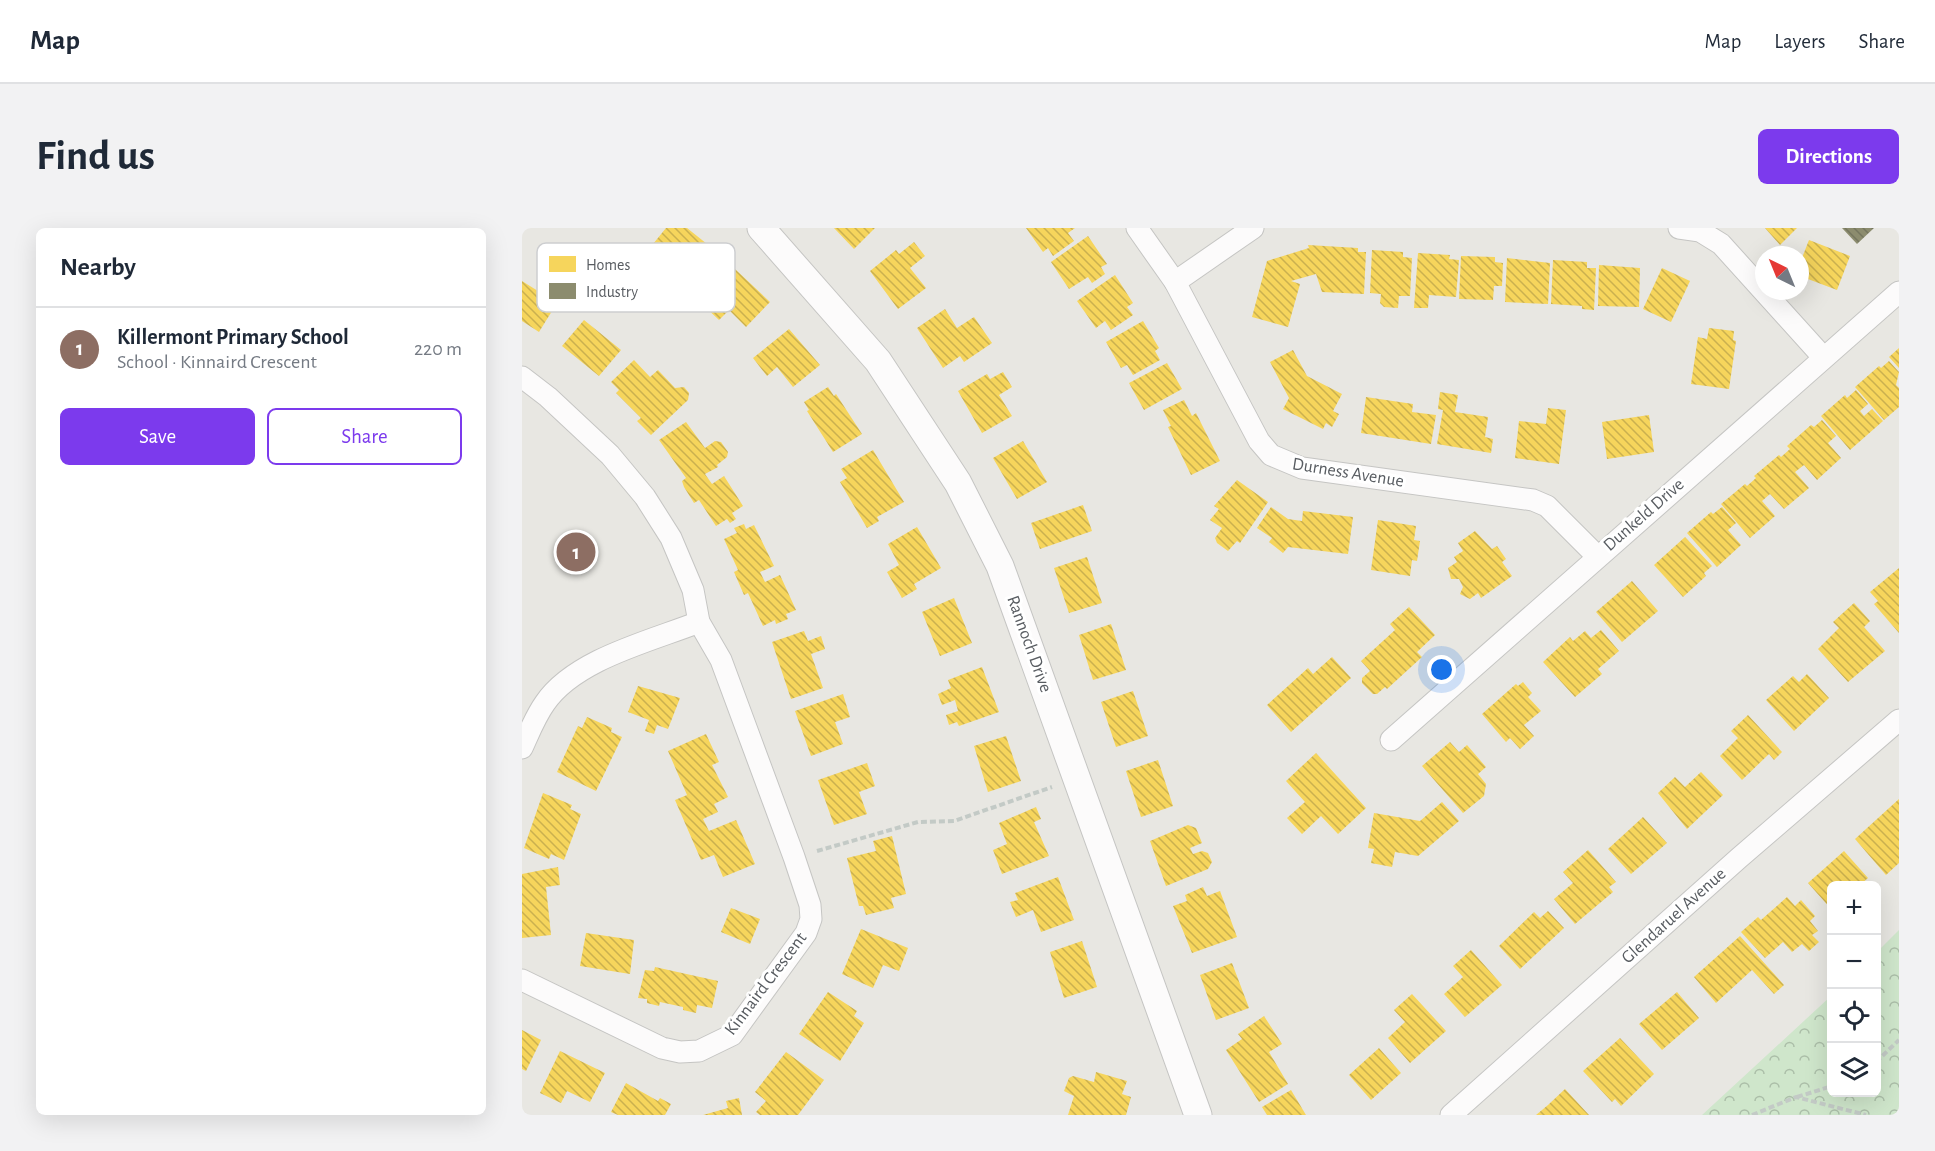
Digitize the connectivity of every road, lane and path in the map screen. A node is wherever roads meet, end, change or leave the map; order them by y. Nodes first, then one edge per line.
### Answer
1 (760, 228) edge
2 (1137, 228) edge
3 (1254, 228) edge
4 (1680, 228) edge
5 (1174, 282) junction
6 (1899, 292) edge
7 (1823, 357) junction
8 (522, 377) edge
9 (1597, 556) junction
10 (699, 622) junction
11 (1899, 720) edge
12 (1391, 740) dead end
13 (522, 748) edge
14 (1078, 777) junction
15 (795, 857) junction
16 (522, 980) edge
17 (1899, 1040) edge
18 (1881, 1057) edge
19 (1827, 1088) edge
20 (1797, 1097) junction
21 (1198, 1115) edge
22 (1450, 1115) edge
23 (1752, 1115) edge
24 (1866, 1115) edge

1 - 14 street, Rannoch Drive
2 - 5 street, Durness Avenue
3 - 5 street
4 - 7 street
5 - 9 street, Durness Avenue
6 - 7 street, Dunkeld Drive
7 - 9 street, Dunkeld Drive
8 - 10 street, Kinnaird Crescent
9 - 12 street, Dunkeld Drive
10 - 13 street
10 - 15 street, Kinnaird Crescent
11 - 22 street, Glendaruel Avenue
14 - 15 path
14 - 21 street, Rannoch Drive
15 - 16 street, Kinnaird Crescent
17 - 18 path
19 - 20 path
20 - 23 path
20 - 24 path

